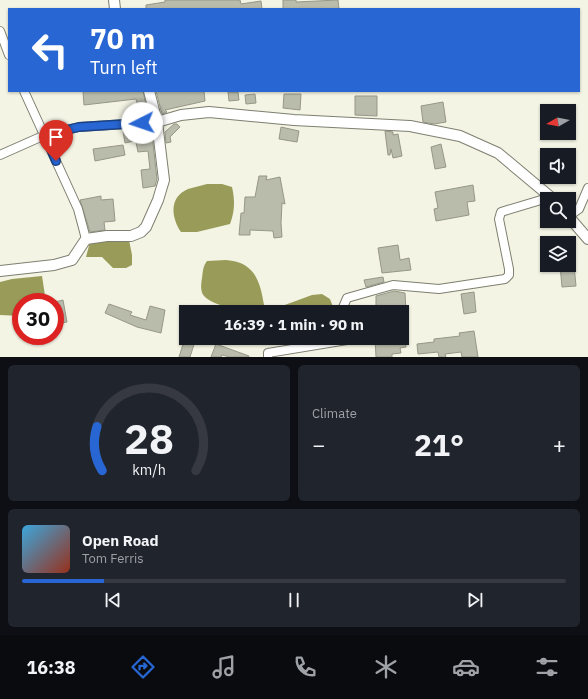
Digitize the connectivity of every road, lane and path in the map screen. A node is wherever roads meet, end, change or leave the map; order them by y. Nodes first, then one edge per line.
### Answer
1 (0, 31) edge
2 (8, 52) edge
3 (24, 92) edge
4 (149, 92) edge
5 (157, 122) junction
6 (45, 135) junction
7 (0, 155) edge
8 (588, 188) edge
9 (545, 192) edge
10 (540, 201) edge
11 (576, 211) edge
12 (576, 225) edge
13 (86, 239) junction
14 (588, 239) edge
15 (0, 271) edge
16 (344, 305) edge
17 (317, 345) edge
18 (268, 357) edge

1 - 2 street
3 - 6 street
4 - 5 street
5 - 6 street
5 - 9 street
5 - 13 street
6 - 7 street
6 - 13 street
8 - 11 street
10 - 16 street
12 - 14 street
13 - 15 street
17 - 18 street

